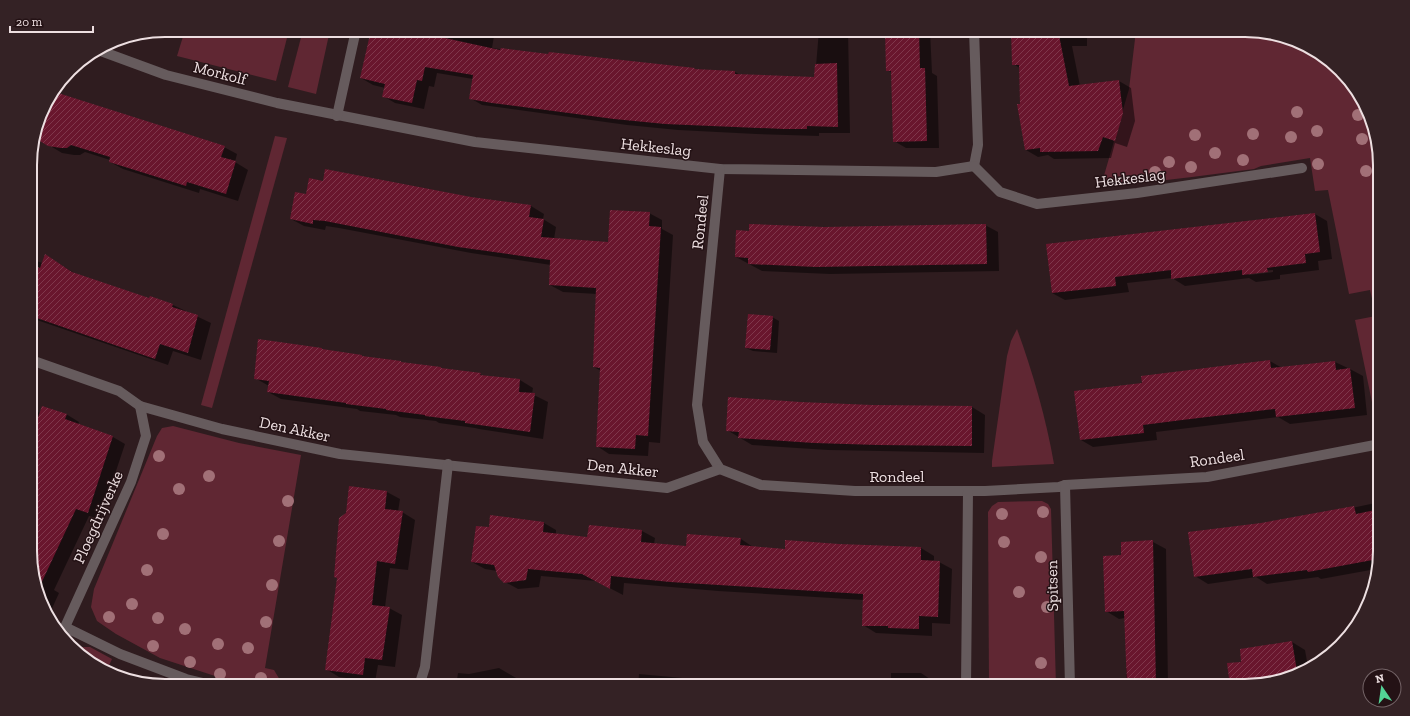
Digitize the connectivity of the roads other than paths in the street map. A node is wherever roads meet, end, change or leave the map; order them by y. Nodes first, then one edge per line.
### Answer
1 (354, 37) edge
2 (974, 37) edge
3 (104, 52) edge
4 (337, 116) junction
5 (974, 166) junction
6 (1302, 168) dead end
7 (720, 169) junction
8 (37, 362) edge
9 (140, 406) junction
10 (1373, 445) edge
11 (448, 464) junction
12 (720, 469) junction
13 (1065, 485) junction
14 (968, 492) junction
15 (64, 629) edge
16 (67, 633) edge
17 (186, 679) edge
18 (421, 679) edge
19 (966, 679) edge
20 (1070, 679) edge

1 - 4 street
2 - 5 street
3 - 4 street, Morkolf
4 - 7 street, Hekkeslag
5 - 6 street, Hekkeslag
5 - 7 street, Hekkeslag
7 - 12 street, Rondeel
8 - 9 street
9 - 11 street, Den Akker
9 - 15 street, Ploegdrijverke
10 - 13 street, Rondeel
11 - 12 street, Den Akker
11 - 18 street
12 - 14 street, Rondeel
13 - 14 street, Rondeel
13 - 20 street, Spitsen
14 - 19 street
16 - 17 street

